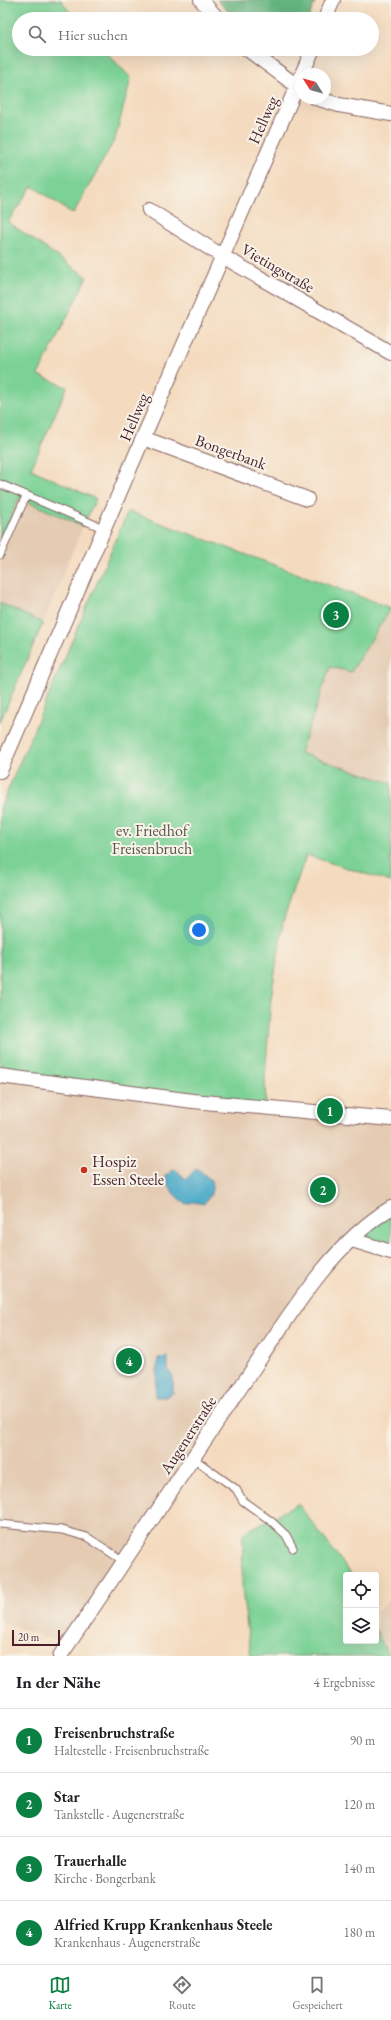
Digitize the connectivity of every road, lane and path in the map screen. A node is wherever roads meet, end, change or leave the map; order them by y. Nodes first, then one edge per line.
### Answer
1 (201, 0) edge
2 (333, 0) edge
3 (212, 12) edge
4 (328, 12) edge
5 (258, 56) edge
6 (310, 56) edge
7 (306, 68) edge
8 (295, 79) edge
9 (295, 93) edge
10 (331, 103) edge
11 (391, 114) edge
12 (148, 210) dead end
13 (222, 256) junction
14 (391, 353) edge
15 (143, 438) junction
16 (0, 484) edge
17 (26, 496) junction
18 (307, 499) dead end
19 (105, 529) junction
20 (0, 555) edge
21 (0, 771) edge
22 (0, 1076) edge
23 (391, 1119) edge
24 (391, 1208) edge
25 (352, 1240) junction
26 (391, 1252) edge
27 (193, 1458) junction
28 (0, 1524) edge
29 (293, 1548) dead end
30 (125, 1562) junction
31 (60, 1656) edge

1 - 3 street
2 - 4 street
5 - 8 street
6 - 7 street, Hellweg
9 - 13 street, Hellweg
10 - 11 street
12 - 13 street, Vietingstraße
13 - 14 street, Vietingstraße
13 - 15 street, Hellweg
15 - 18 street, Bongerbank
15 - 19 street, Hellweg
16 - 17 lane
17 - 19 lane
17 - 20 lane
19 - 21 street, Hellweg
22 - 23 street
24 - 25 street, Augenerstraße
25 - 26 street
25 - 27 street, Augenerstraße
27 - 29 lane
27 - 30 street, Augenerstraße
28 - 30 lane
30 - 31 street, Augenerstraße

